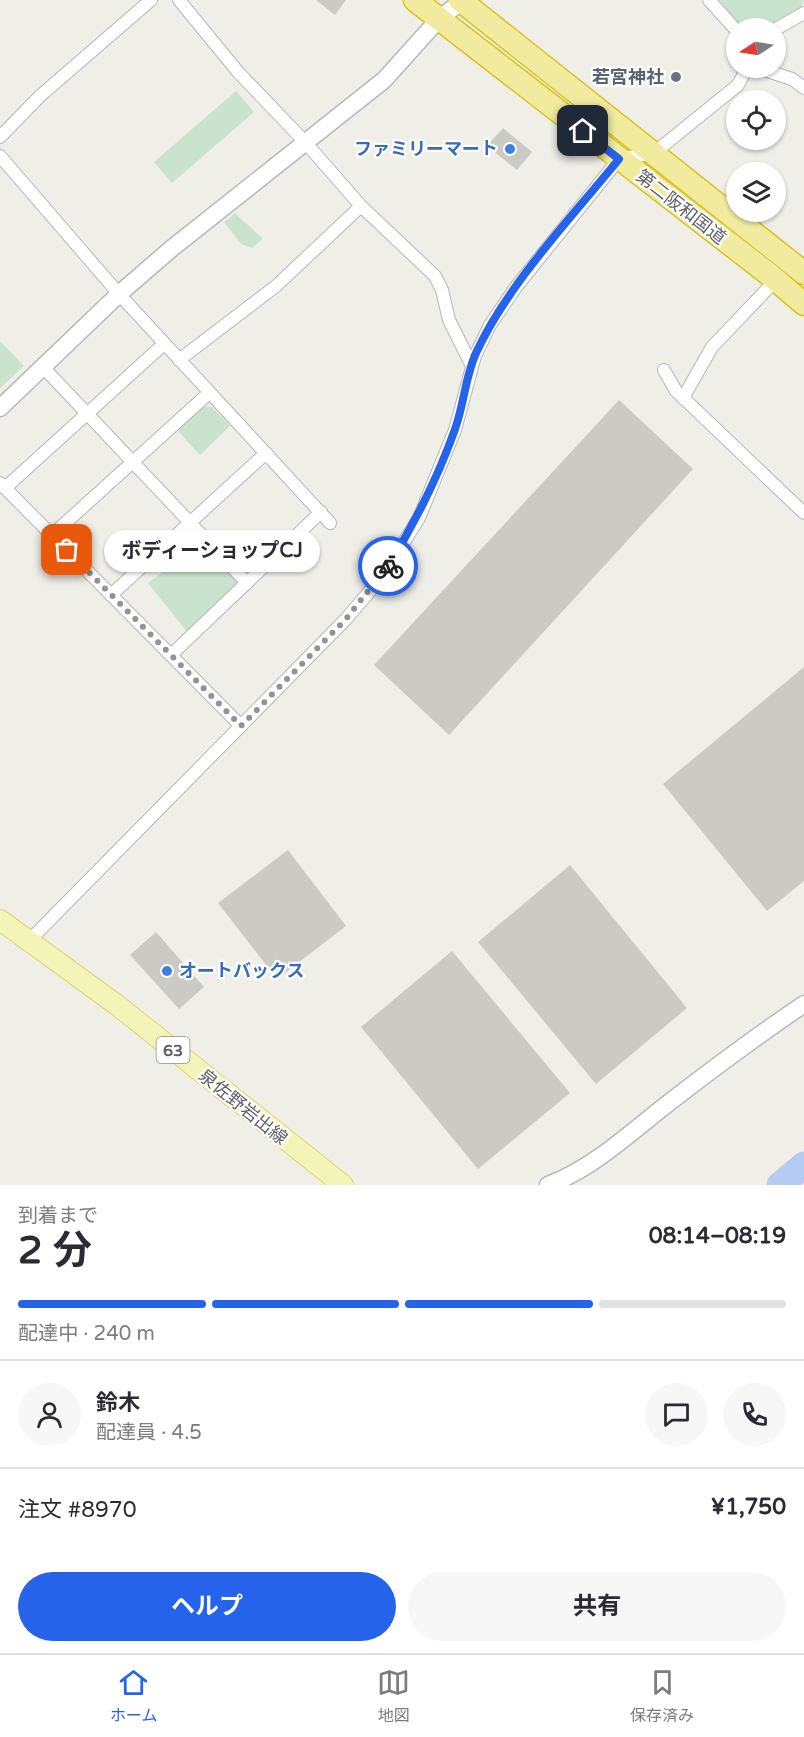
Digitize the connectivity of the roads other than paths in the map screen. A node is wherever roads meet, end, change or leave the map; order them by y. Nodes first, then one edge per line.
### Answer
1 (150, 0) edge
2 (179, 0) edge
3 (415, 0) edge
4 (461, 0) edge
5 (709, 0) edge
6 (804, 13) edge
7 (439, 19) junction
8 (726, 19) edge
9 (786, 23) edge
10 (786, 77) edge
11 (742, 78) edge
12 (804, 88) edge
13 (0, 137) edge
14 (305, 142) junction
15 (654, 153) junction
16 (0, 156) edge
17 (619, 159) junction
18 (361, 206) junction
19 (763, 242) junction
20 (804, 259) edge
21 (804, 273) edge
22 (772, 279) junction
23 (119, 294) junction
24 (804, 304) edge
25 (804, 323) edge
26 (164, 344) junction
27 (179, 360) junction
28 (472, 366) junction
29 (43, 367) junction
30 (664, 370) dead end
31 (209, 393) junction
32 (683, 398) junction
33 (0, 408) edge
34 (87, 413) junction
35 (266, 453) junction
36 (133, 461) junction
37 (2, 485) edge
38 (321, 512) junction
39 (804, 513) edge
40 (191, 522) junction
41 (330, 523) dead end
42 (52, 535) junction
43 (247, 583) junction
44 (111, 595) junction
45 (171, 655) junction
46 (241, 726) junction
47 (0, 920) edge
48 (29, 941) junction
49 (804, 1004) edge
50 (343, 1185) edge
51 (548, 1185) edge

1 - 13 street
2 - 14 street
3 - 7 highway, 第二阪和国道
4 - 7 street
4 - 15 highway, 第二阪和国道
5 - 8 street
6 - 9 street
7 - 14 street
7 - 17 highway, 第二阪和国道
10 - 12 street
11 - 15 street
14 - 18 street
14 - 23 street
15 - 17 street
15 - 19 highway, 第二阪和国道
16 - 23 street
17 - 22 highway, 第二阪和国道
17 - 28 street
18 - 27 street
18 - 28 street
19 - 20 highway
19 - 21 highway, 第二阪和国道
22 - 24 highway, 第二阪和国道
22 - 25 highway
22 - 32 street
23 - 26 street
23 - 29 street
26 - 27 street
26 - 34 street
27 - 31 street
28 - 46 street
29 - 33 street
29 - 34 street
30 - 32 street
31 - 35 street
31 - 36 street
32 - 39 street
34 - 36 street
34 - 37 street
35 - 38 street
35 - 40 street
36 - 40 street
36 - 42 street
37 - 42 street
38 - 41 street
38 - 43 street
40 - 43 street
40 - 44 street
42 - 44 street
43 - 45 street
44 - 45 street
45 - 46 street
46 - 48 street
47 - 48 main road, 泉佐野岩出線 / 63
48 - 50 main road, 泉佐野岩出線 / 63
49 - 51 street

